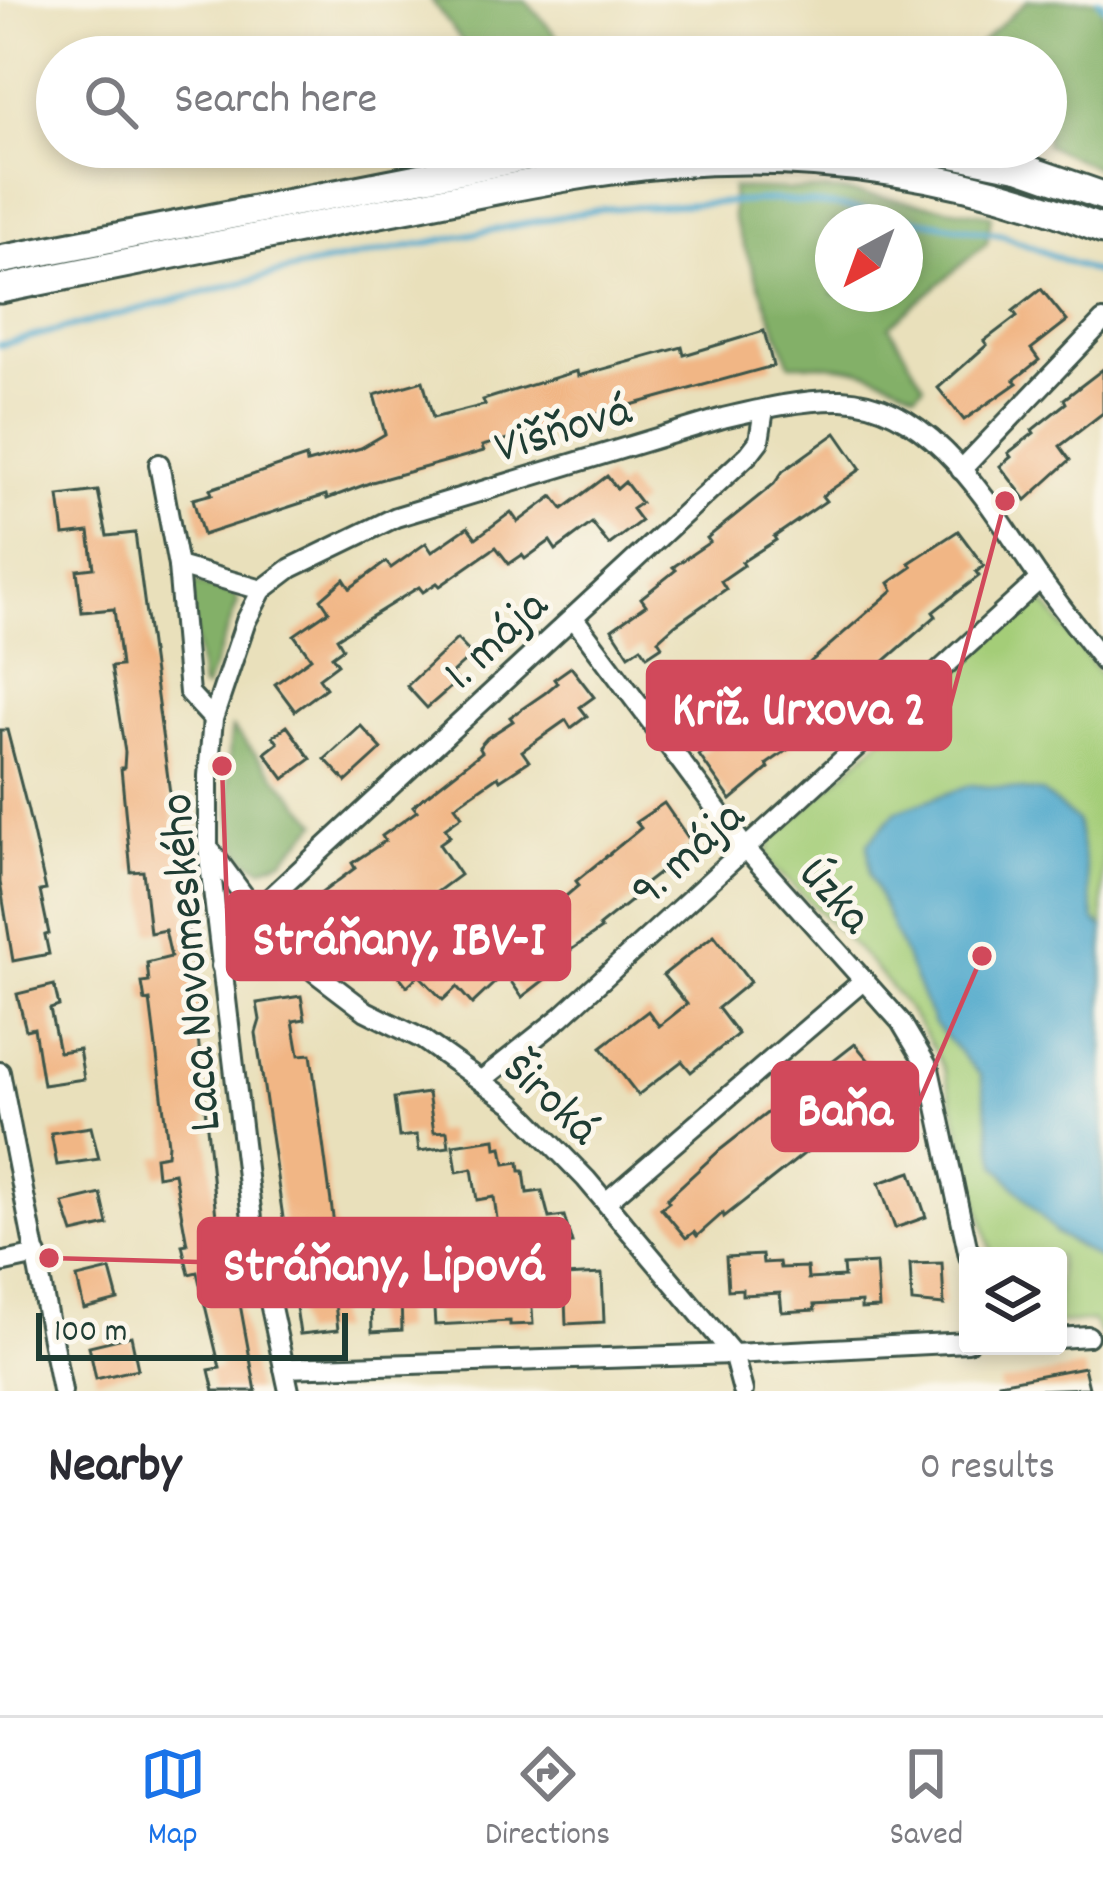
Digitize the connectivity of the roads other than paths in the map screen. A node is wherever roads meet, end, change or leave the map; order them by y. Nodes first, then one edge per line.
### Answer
1 (468, 168) edge
2 (643, 168) edge
3 (861, 168) edge
4 (1025, 168) edge
5 (1103, 196) edge
6 (1103, 230) edge
7 (0, 260) edge
8 (0, 289) edge
9 (1103, 321) edge
10 (764, 409) junction
11 (159, 464) dead end
12 (961, 470) junction
13 (178, 566) junction
14 (1040, 579) junction
15 (262, 590) junction
16 (572, 617) junction
17 (1101, 653) edge
18 (213, 719) junction
19 (208, 847) junction
20 (746, 849) junction
21 (256, 912) junction
22 (220, 968) junction
23 (864, 980) junction
24 (0, 1072) edge
25 (483, 1079) junction
26 (606, 1202) junction
27 (967, 1247) edge
28 (37, 1256) junction
29 (0, 1263) edge
30 (1088, 1336) dead end
31 (1067, 1337) edge
32 (959, 1342) edge
33 (733, 1354) junction
34 (284, 1368) junction
35 (62, 1391) edge
36 (289, 1391) edge
37 (743, 1391) edge

1 - 7 main road
2 - 8 main road
3 - 6 main road
4 - 5 main road
9 - 12 street
10 - 12 street, Višňová
10 - 15 street, Višňová
10 - 16 street, 1. mája
11 - 13 street
12 - 14 street
13 - 15 street
13 - 18 street
14 - 17 street
14 - 20 street, 9. mája
15 - 18 street
16 - 20 street, Úzka
16 - 21 street, 1. mája
18 - 19 street, Laca Novomeského
19 - 21 street, Široká
19 - 22 street, Laca Novomeského
20 - 23 street, Úzka
20 - 25 street, 9. mája
21 - 22 street, 1. mája
21 - 25 street, Široká
22 - 34 street, Laca Novomeského
23 - 26 street
23 - 27 street, Úzka
24 - 28 street
25 - 26 street, Široká
26 - 33 street, Široká
28 - 29 street
28 - 35 street
30 - 31 street
32 - 33 street
33 - 34 street
33 - 37 street, Široká
34 - 36 street, Laca Novomeského

